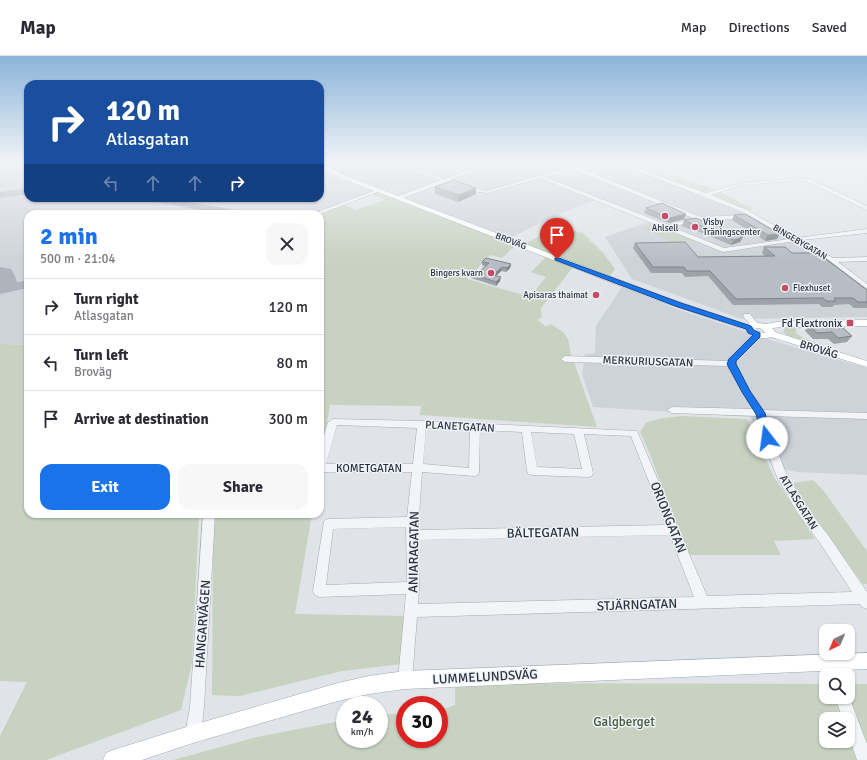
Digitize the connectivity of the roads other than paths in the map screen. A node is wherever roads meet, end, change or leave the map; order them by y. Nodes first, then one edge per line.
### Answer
1 (367, 195) edge
2 (389, 195) edge
3 (406, 195) edge
4 (586, 195) edge
5 (641, 195) edge
6 (706, 195) edge
7 (839, 195) edge
8 (398, 198) junction
9 (867, 208) edge
10 (324, 210) edge
11 (752, 215) junction
12 (700, 219) junction
13 (667, 227) junction
14 (867, 231) edge
15 (797, 240) junction
16 (867, 259) edge
17 (832, 260) junction
18 (867, 287) edge
19 (747, 316) dead end
20 (867, 323) edge
21 (754, 329) junction
22 (768, 331) junction
23 (565, 359) dead end
24 (732, 364) junction
25 (867, 364) edge
26 (672, 410) dead end
27 (760, 413) junction
28 (867, 416) edge
29 (422, 424) junction
30 (475, 427) junction
31 (526, 429) junction
32 (578, 431) junction
33 (634, 432) joint
34 (324, 453) edge
35 (324, 467) edge
36 (418, 468) junction
37 (209, 518) edge
38 (412, 522) junction
39 (674, 530) junction
40 (412, 535) junction
41 (413, 588) junction
42 (865, 601) edge
43 (703, 603) junction
44 (412, 611) junction
45 (867, 661) edge
46 (833, 668) edge
47 (819, 669) edge
48 (405, 680) junction
49 (845, 704) edge
50 (193, 734) junction
51 (114, 760) edge
52 (865, 760) edge

1 - 10 street
2 - 8 main road, BROVÄG
3 - 8 street
4 - 13 street
5 - 12 street
6 - 11 street, BINGEBYGATAN
7 - 9 street
8 - 21 main road, BROVÄG
11 - 12 street
11 - 15 street, BINGEBYGATAN
12 - 13 street
13 - 15 street
14 - 15 street
15 - 17 street, BINGEBYGATAN
16 - 17 street
17 - 18 street, BINGEBYGATAN
19 - 21 street
20 - 22 main road
21 - 22 main road, BROVÄG
21 - 24 street
22 - 25 main road, BROVÄG
23 - 24 street, MERKURIUSGATAN
24 - 27 street, ATLASGATAN
26 - 27 street
27 - 28 street
27 - 42 street, ATLASGATAN
29 - 30 street, PLANETGATAN
29 - 34 street, PLANETGATAN
29 - 36 street, ANIARAGATAN
30 - 31 street, PLANETGATAN
30 - 36 street, KOMETGATAN
31 - 32 street, PLANETGATAN
31 - 32 street
32 - 33 street, PLANETGATAN
33 - 39 street, ORIONGATAN
35 - 36 street, KOMETGATAN
36 - 38 street, ANIARAGATAN
37 - 50 street, HANGARVÄGEN
38 - 40 street, ANIARAGATAN
38 - 41 street
39 - 40 street, BÄLTEGATAN
39 - 43 street, ORIONGATAN
40 - 41 street, ANIARAGATAN
41 - 44 street, ANIARAGATAN
42 - 43 street, STJÄRNGATAN
43 - 44 street, STJÄRNGATAN
44 - 48 street, ANIARAGATAN
45 - 46 main road, LUMMELUNDSVÄG
47 - 48 main road, LUMMELUNDSVÄG
48 - 50 main road, LUMMELUNDSVÄG
49 - 52 street
50 - 51 main road, LUMMELUNDSVÄG

